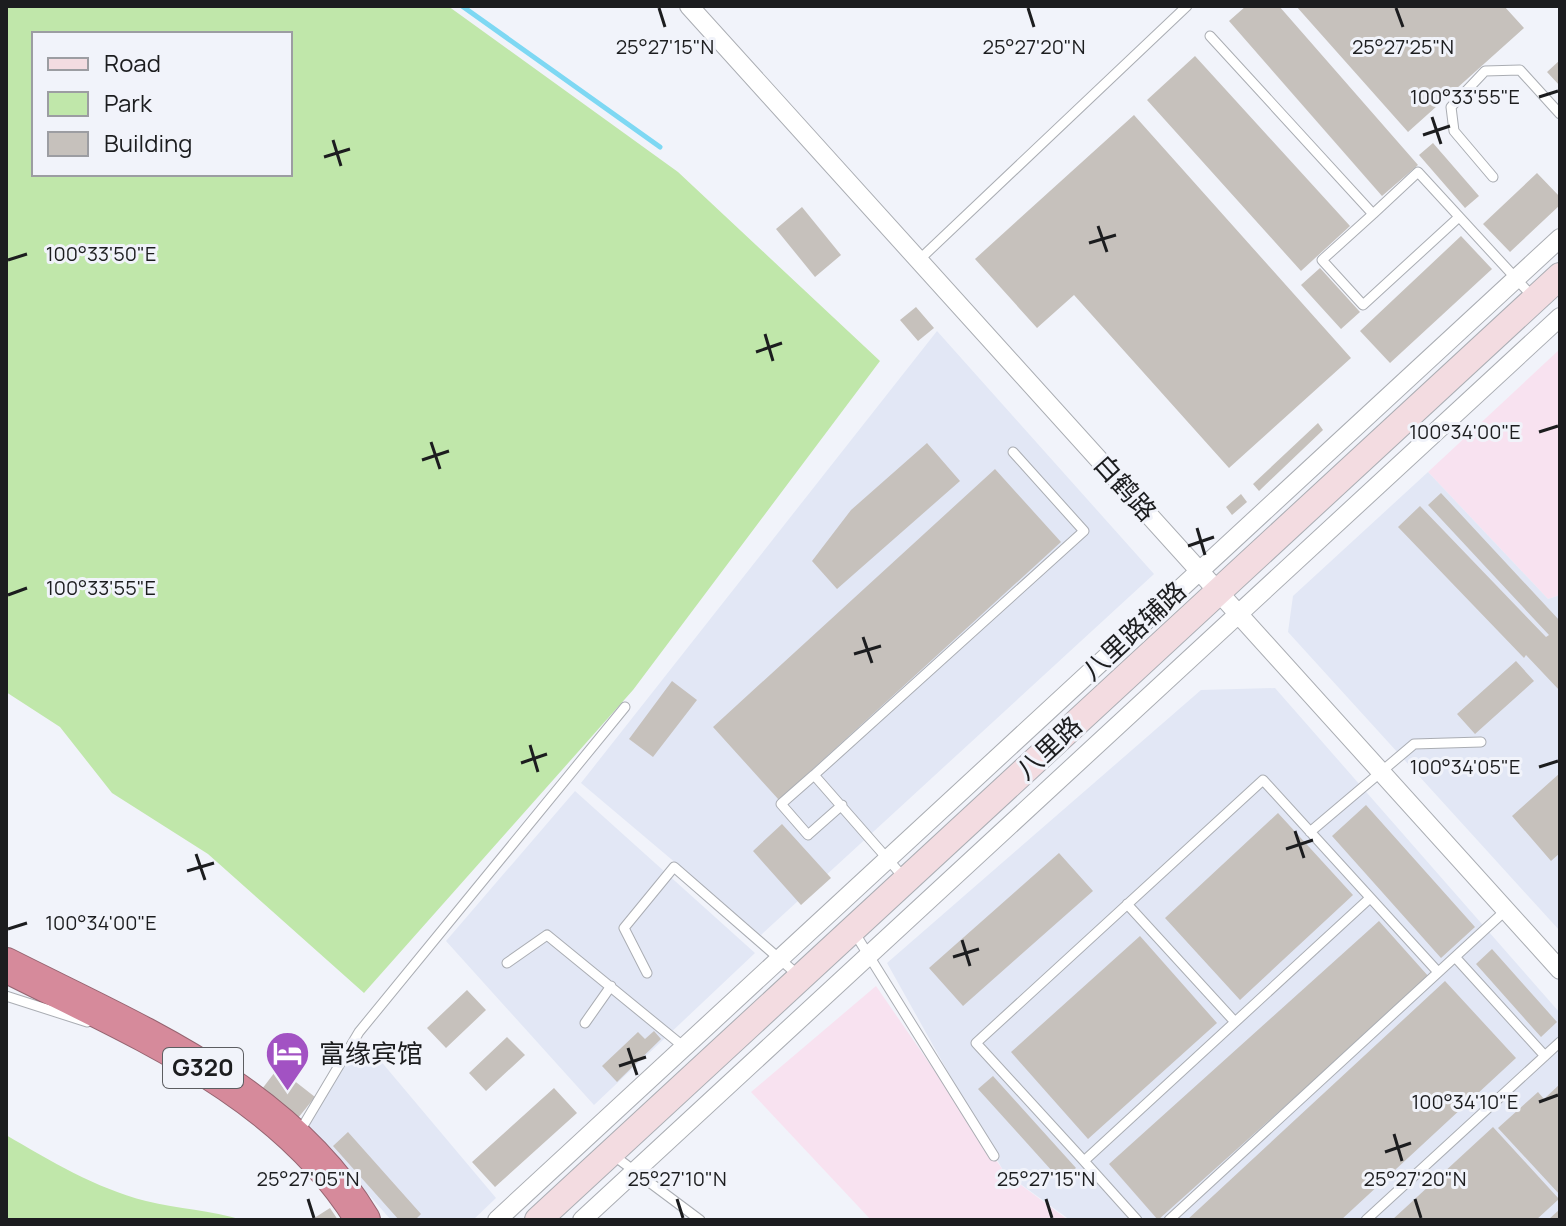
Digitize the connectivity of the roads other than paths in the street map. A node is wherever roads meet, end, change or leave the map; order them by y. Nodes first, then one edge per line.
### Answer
1 (689, 6) edge
2 (1187, 6) edge
3 (1210, 36) dead end
4 (1560, 114) edge
5 (1493, 177) dead end
6 (1373, 214) junction
7 (1459, 217) junction
8 (1560, 238) edge
9 (919, 260) junction
10 (1560, 276) edge
11 (1516, 279) junction
12 (1535, 299) junction
13 (1560, 317) edge
14 (1013, 452) dead end
15 (1200, 571) junction
16 (1218, 591) junction
17 (1239, 614) junction
18 (625, 707) dead end
19 (1481, 742) dead end
20 (1380, 770) junction
21 (814, 775) junction
22 (842, 805) junction
23 (1310, 832) junction
24 (888, 859) junction
25 (906, 880) junction
26 (1370, 898) junction
27 (1127, 904) junction
28 (1506, 910) junction
29 (853, 929) junction
30 (869, 955) junction
31 (1455, 957) junction
32 (780, 959) junction
33 (507, 963) dead end
34 (6, 965) edge
35 (1560, 970) edge
36 (1438, 972) junction
37 (647, 973) dead end
38 (801, 977) junction
39 (611, 986) junction
40 (6, 996) edge
41 (1235, 1022) junction
42 (585, 1023) dead end
43 (97, 1025) dead end
44 (112, 1030) dead end
45 (1560, 1042) edge
46 (684, 1047) junction
47 (173, 1049) junction
48 (1545, 1056) junction
49 (296, 1137) junction
50 (610, 1153) junction
51 (994, 1156) dead end
52 (1084, 1161) junction
53 (635, 1172) junction
54 (363, 1220) edge
55 (497, 1220) edge
56 (538, 1220) edge
57 (582, 1220) edge
58 (700, 1220) edge
59 (1137, 1220) edge
60 (1169, 1220) edge
61 (1366, 1220) edge

1 - 9 street, 白鹤路
2 - 9 lane
3 - 6 lane
4 - 5 lane
6 - 7 lane
6 - 7 lane
7 - 11 lane
8 - 11 street, 八里路辅路
9 - 15 street, 白鹤路
10 - 12 main road, 八里路
11 - 12 lane
11 - 15 street, 八里路辅路
12 - 16 main road, 八里路
13 - 17 street
14 - 21 lane
15 - 16 street, 白鹤路
15 - 24 street, 八里路辅路
16 - 17 street, 白鹤路
16 - 25 main road, 八里路
17 - 20 street, 白鹤路
17 - 30 street
18 - 49 lane
19 - 20 lane
20 - 23 lane
20 - 28 street, 白鹤路
21 - 22 lane
21 - 22 lane
22 - 24 lane
23 - 26 lane
23 - 27 lane
24 - 25 lane
24 - 32 street, 八里路辅路
25 - 29 main road, 八里路
26 - 36 lane
26 - 41 lane
27 - 41 lane
27 - 52 lane
28 - 31 lane
28 - 35 street, 白鹤路
29 - 30 lane
29 - 38 main road, 八里路
30 - 51 lane
30 - 53 street
31 - 36 lane
31 - 48 lane
32 - 37 lane
32 - 38 lane
32 - 46 street, 八里路辅路
33 - 39 lane
34 - 47 highway, G320
36 - 60 lane
38 - 50 main road, 八里路
39 - 42 lane
39 - 46 lane
40 - 43 lane
41 - 52 lane
44 - 47 lane
45 - 48 lane
46 - 55 street, 八里路辅路
47 - 49 highway, G320
48 - 61 lane
49 - 54 highway, G320
50 - 53 lane
50 - 56 main road, 八里路
52 - 59 lane
53 - 57 street
53 - 58 lane

